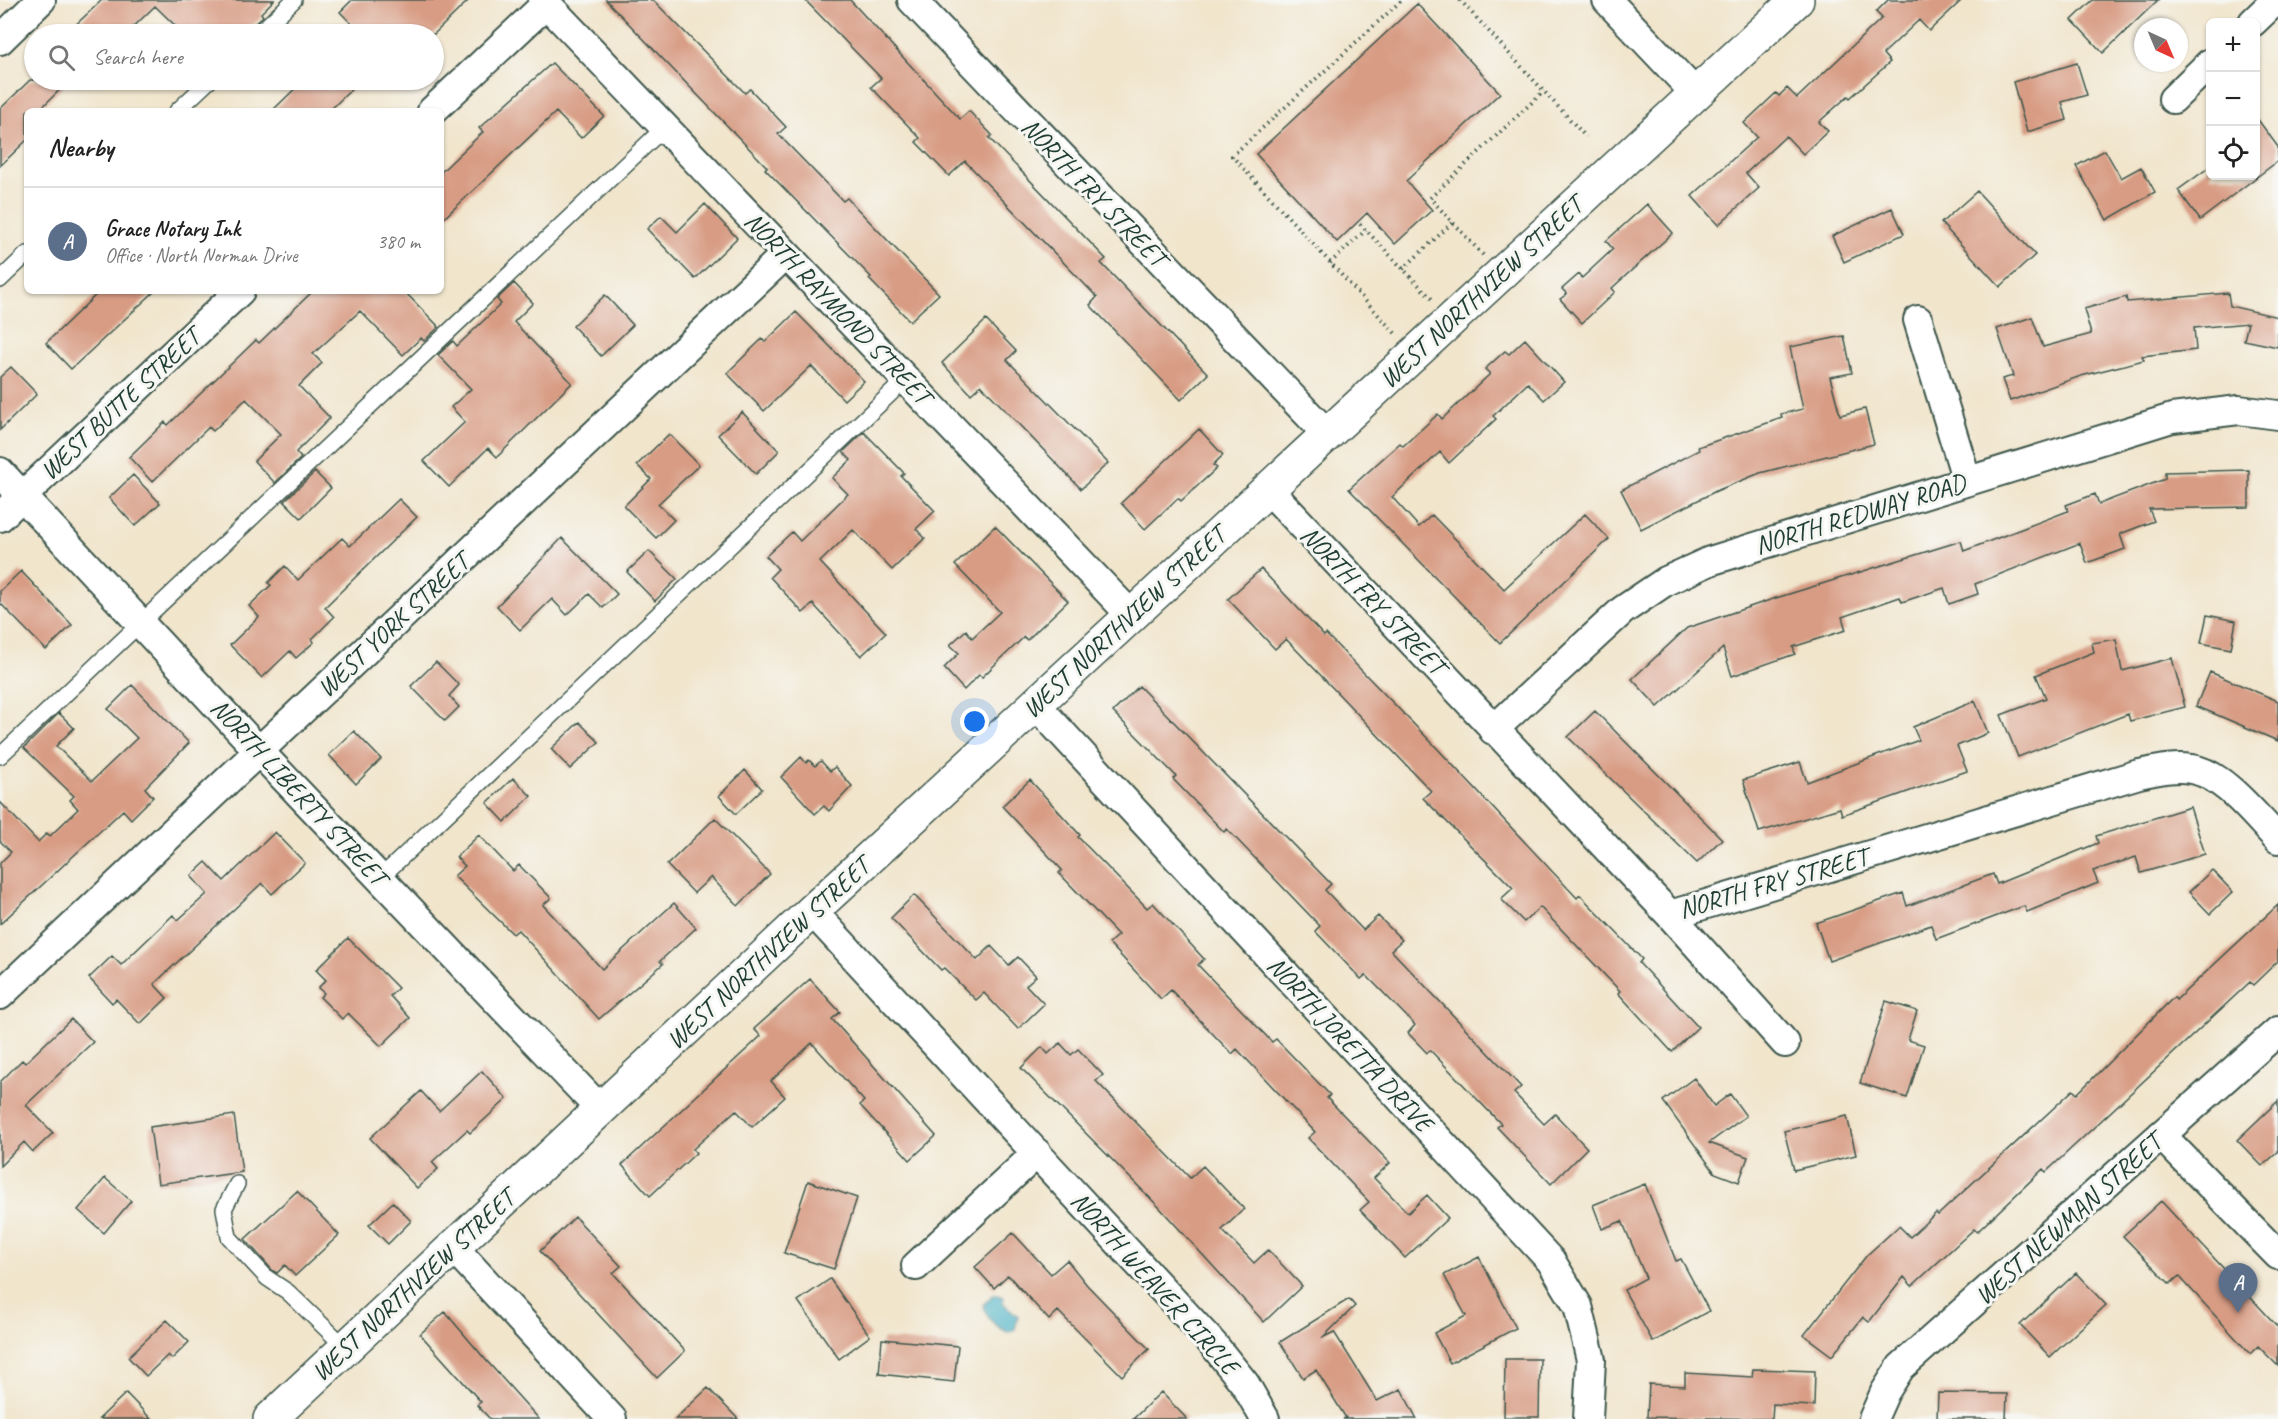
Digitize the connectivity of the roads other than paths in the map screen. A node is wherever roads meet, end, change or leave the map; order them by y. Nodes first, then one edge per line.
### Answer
1 (41, 0) edge
2 (294, 0) edge
3 (912, 0) edge
4 (1607, 0) edge
5 (1797, 0) edge
6 (2276, 0) edge
7 (545, 2) edge
8 (2257, 18) edge
9 (269, 24) edge
10 (0, 40) edge
11 (2206, 68) edge
12 (199, 90) edge
13 (1696, 94) junction
14 (2174, 99) dead end
15 (180, 108) edge
16 (435, 108) edge
17 (665, 127) junction
18 (786, 254) junction
19 (24, 257) edge
20 (0, 280) edge
21 (237, 294) edge
22 (1918, 320) dead end
23 (906, 379) junction
24 (2278, 415) edge
25 (1328, 435) junction
26 (0, 472) edge
27 (1967, 481) junction
28 (1268, 489) junction
29 (22, 495) junction
30 (0, 517) edge
31 (1132, 616) junction
32 (141, 624) junction
33 (1036, 705) junction
34 (1493, 730) junction
35 (259, 751) junction
36 (0, 756) edge
37 (2278, 839) edge
38 (380, 878) junction
39 (812, 911) junction
40 (1670, 915) junction
41 (0, 995) edge
42 (2278, 1031) edge
43 (1785, 1043) dead end
44 (600, 1109) junction
45 (2161, 1135) junction
46 (1036, 1153) junction
47 (237, 1184) dead end
48 (453, 1247) junction
49 (2278, 1255) edge
50 (916, 1266) dead end
51 (346, 1348) junction
52 (270, 1419) edge
53 (612, 1419) edge
54 (1265, 1419) edge
55 (1588, 1419) edge
56 (1873, 1419) edge

1 - 10 street
2 - 9 lane
3 - 25 street, NORTH FRY STREET
4 - 13 street
5 - 13 street, WEST NORTHVIEW STREET
6 - 8 street
7 - 16 street
7 - 17 street, NORTH RAYMOND STREET
11 - 14 street
12 - 15 lane
13 - 25 street, WEST NORTHVIEW STREET
17 - 18 street, NORTH RAYMOND STREET
17 - 32 lane
18 - 23 street, NORTH RAYMOND STREET
18 - 35 street, WEST YORK STREET
19 - 20 lane
21 - 29 street, WEST BUTTE STREET
22 - 27 street
23 - 31 street, NORTH RAYMOND STREET
23 - 38 lane
24 - 27 street, NORTH REDWAY ROAD
25 - 28 street, WEST NORTHVIEW STREET
26 - 29 street, NORTH LIBERTY STREET
27 - 34 street, NORTH REDWAY ROAD
28 - 31 street, WEST NORTHVIEW STREET
28 - 34 street, NORTH FRY STREET
29 - 30 street, WEST BUTTE STREET
29 - 32 street, NORTH LIBERTY STREET
31 - 33 street, WEST NORTHVIEW STREET
32 - 35 street, NORTH LIBERTY STREET
32 - 36 lane
33 - 39 street, WEST NORTHVIEW STREET
33 - 55 street, NORTH JORETTA DRIVE
34 - 40 street, NORTH FRY STREET
35 - 38 street, NORTH LIBERTY STREET
35 - 41 street, WEST YORK STREET
37 - 40 street, NORTH FRY STREET
38 - 44 street, NORTH LIBERTY STREET
39 - 44 street, WEST NORTHVIEW STREET
39 - 46 street, NORTH WEAVER CIRCLE
40 - 43 street
42 - 45 street, WEST NEWMAN STREET
44 - 48 street, WEST NORTHVIEW STREET
45 - 49 street
45 - 56 street, WEST NEWMAN STREET
46 - 50 street
46 - 54 street, NORTH WEAVER CIRCLE
47 - 51 lane
48 - 51 street, WEST NORTHVIEW STREET
48 - 53 street
51 - 52 street, WEST NORTHVIEW STREET

